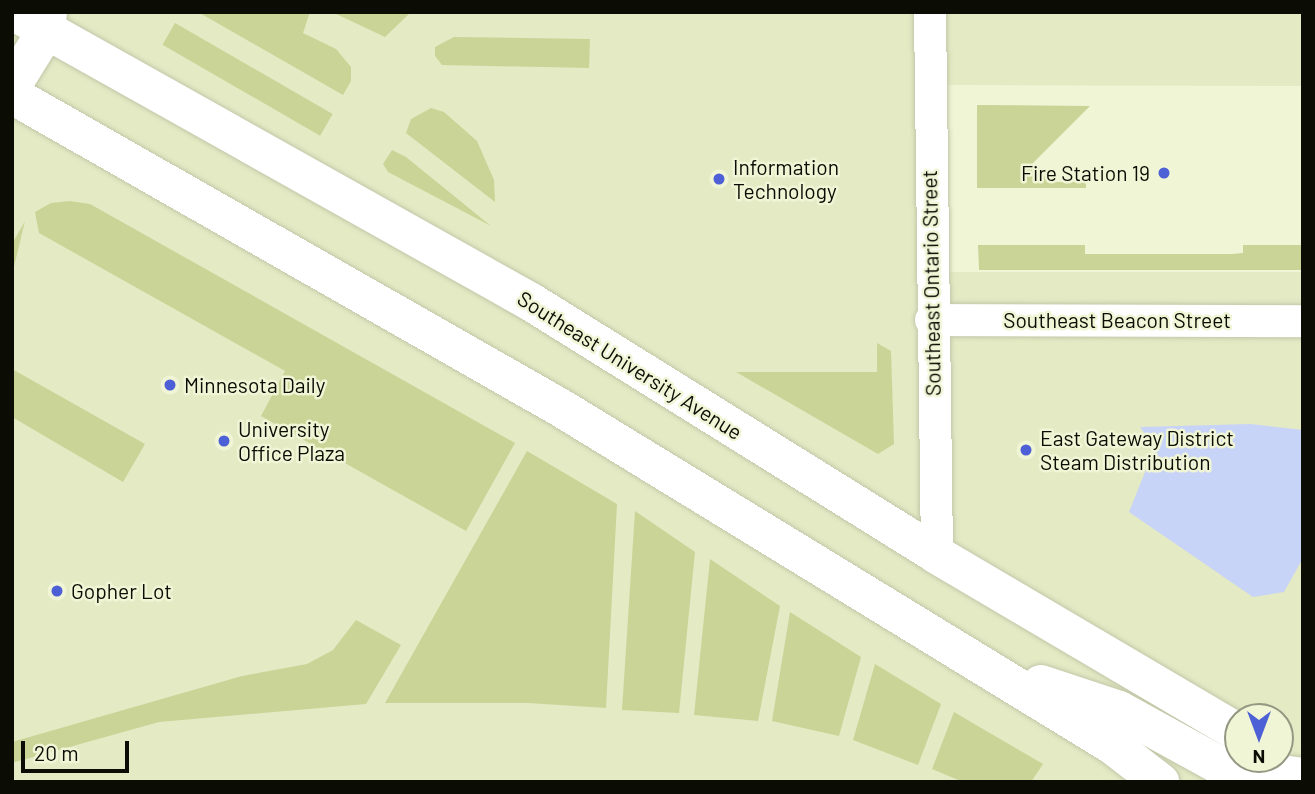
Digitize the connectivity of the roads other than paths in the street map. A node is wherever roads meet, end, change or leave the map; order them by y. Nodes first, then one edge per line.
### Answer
1 (14, 12) edge
2 (930, 12) edge
3 (57, 18) edge
4 (12, 86) edge
5 (12, 95) edge
6 (931, 320) junction
7 (1303, 321) edge
8 (937, 555) junction
9 (963, 657) junction
10 (1224, 724) edge
11 (1303, 777) edge
12 (1160, 782) edge

1 - 3 main road, Southeast University Avenue
2 - 6 street, Southeast Ontario Street
3 - 4 main road
3 - 8 main road, Southeast University Avenue
5 - 9 main road
6 - 7 street, Southeast Beacon Street
6 - 8 street, Southeast Ontario Street
8 - 10 main road, Southeast University Avenue
9 - 11 main road
9 - 12 main road

